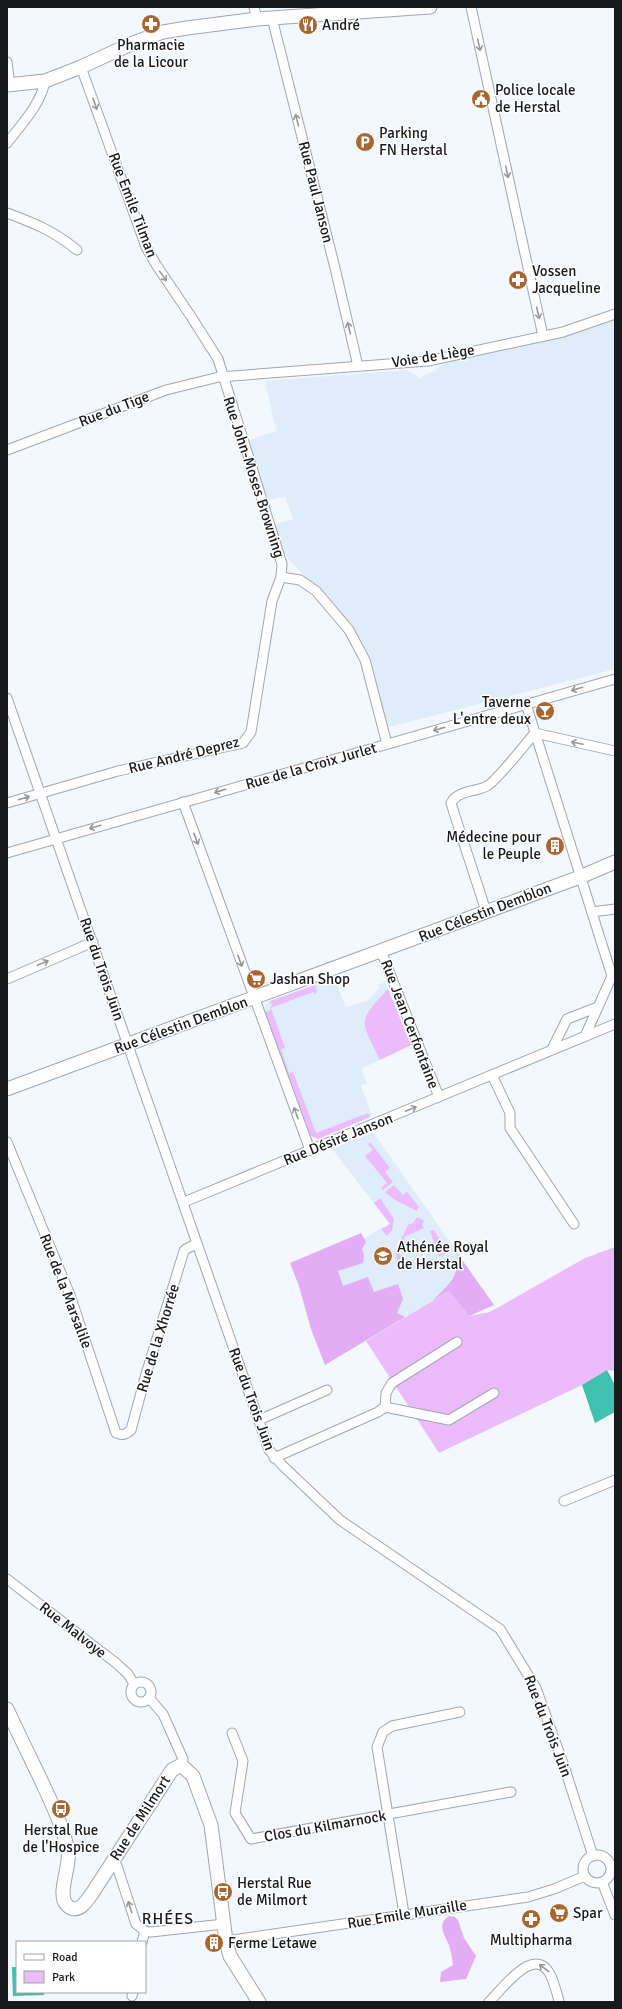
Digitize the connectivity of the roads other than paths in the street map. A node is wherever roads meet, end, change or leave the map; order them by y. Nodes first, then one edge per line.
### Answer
1 (430, 7) edge
2 (470, 7) edge
3 (356, 10) edge
4 (256, 13) edge
5 (272, 18) junction
6 (7, 62) edge
7 (82, 67) junction
8 (45, 81) junction
9 (9, 85) edge
10 (7, 143) edge
11 (7, 213) edge
12 (77, 250) dead end
13 (615, 314) edge
14 (543, 336) junction
15 (358, 366) junction
16 (223, 377) junction
17 (7, 450) edge
18 (281, 577) junction
19 (615, 679) edge
20 (7, 698) edge
21 (526, 704) junction
22 (535, 733) junction
23 (387, 744) junction
24 (615, 751) edge
25 (41, 793) junction
26 (183, 802) junction
27 (7, 803) edge
28 (57, 839) junction
29 (7, 853) edge
30 (615, 862) edge
31 (580, 877) junction
32 (615, 909) edge
33 (486, 911) junction
34 (592, 912) junction
35 (93, 942) junction
36 (381, 951) junction
37 (614, 976) edge
38 (7, 979) edge
39 (253, 998) junction
40 (598, 1007) junction
41 (615, 1024) edge
42 (585, 1036) junction
43 (127, 1045) junction
44 (552, 1049) junction
45 (492, 1075) junction
46 (7, 1089) edge
47 (439, 1098) junction
48 (7, 1142) edge
49 (310, 1150) junction
50 (184, 1202) junction
51 (574, 1224) dead end
52 (196, 1244) junction
53 (457, 1342) dead end
54 (327, 1390) dead end
55 (494, 1394) dead end
56 (385, 1407) junction
57 (259, 1420) junction
58 (124, 1435) joint
59 (274, 1458) junction
60 (615, 1480) edge
61 (564, 1501) dead end
62 (7, 1579) edge
63 (134, 1684) junction
64 (149, 1698) junction
65 (7, 1709) edge
66 (460, 1712) dead end
67 (232, 1733) dead end
68 (183, 1759) dead end
69 (511, 1792) dead end
70 (387, 1814) junction
71 (593, 1856) junction
72 (612, 1859) edge
73 (113, 1860) junction
74 (585, 1876) junction
75 (602, 1882) junction
76 (404, 1914) junction
77 (615, 1915) edge
78 (224, 1924) junction
79 (145, 1931) junction
80 (142, 1941) edge
81 (226, 1941) junction
82 (258, 2002) edge
83 (489, 2002) edge
84 (559, 2002) edge

1 - 3 street
2 -> 14 street
3 - 5 street
4 - 5 street
4 - 7 street
15 -> 5 street, Rue Paul Janson
6 - 9 street
7 - 8 street
7 -> 16 street, Rue Emile Tilman
8 - 9 street
8 - 10 street
11 - 12 street
13 - 14 street, Voie de Liège
14 - 15 street, Voie de Liège
15 - 16 street, Voie de Liège
16 - 17 street, Rue du Tige
16 - 18 street, Rue John-Moses Browning
18 - 23 street
18 - 25 street, Rue André Deprez
19 -> 21 street, Rue de la Croix Jurlet
20 - 25 street, Rue du Trois Juin
21 - 22 street
21 -> 23 street, Rue de la Croix Jurlet
24 -> 22 street
22 - 31 street
22 - 33 street
23 -> 26 street, Rue de la Croix Jurlet
27 -> 25 street, Rue André Deprez
25 - 28 street, Rue du Trois Juin
26 -> 28 street, Rue de la Croix Jurlet
26 -> 39 street
28 - 29 street, Rue de la Croix Jurlet
28 - 35 street, Rue du Trois Juin
30 - 31 street, Rue Célestin Demblon
31 - 33 street, Rue Célestin Demblon
31 - 34 street
32 - 34 street
33 - 36 street, Rue Célestin Demblon
34 - 37 street
38 -> 35 street
35 - 43 street, Rue du Trois Juin
36 - 39 street, Rue Célestin Demblon
36 - 47 street, Rue Jean Cerfontaine
37 - 40 street
39 - 43 street, Rue Célestin Demblon
49 -> 39 street
40 - 42 street
40 - 44 street
41 - 42 street, Rue Désiré Janson
42 - 44 street, Rue Désiré Janson
43 - 46 street, Rue Célestin Demblon
43 - 50 street, Rue du Trois Juin
44 - 45 street, Rue Désiré Janson
45 - 47 street, Rue Désiré Janson
45 - 51 street
49 -> 47 street, Rue Désiré Janson
48 - 58 street, Rue de la Marsalile
49 - 50 street, Rue Désiré Janson
50 - 52 street, Rue du Trois Juin
52 - 57 street, Rue du Trois Juin
52 - 58 street, Rue de la Xhorrée
53 - 56 street
54 - 57 street
55 - 56 street
56 - 59 street
57 - 59 street, Rue du Trois Juin
59 - 71 street, Rue du Trois Juin
60 - 61 street
62 - 63 street, Rue Malvoye
63 - 64 street
63 - 64 street, Rue Malvoye
64 - 68 street
65 - 73 street, Rue de Milmort
66 - 70 street
67 - 70 street, Clos du Kilmarnock
69 - 70 street, Clos du Kilmarnock
70 - 76 street
71 - 72 street
71 - 74 street
72 - 75 street
73 - 78 street, Rue de Milmort
79 -> 73 street
74 - 75 street
74 - 76 street, Rue Emile Muraille
75 - 77 street
76 - 81 street, Rue Emile Muraille
78 - 79 street
78 - 81 street, Rue de Milmort
79 - 80 street
81 - 82 street, Rue de Milmort
84 -> 83 street

